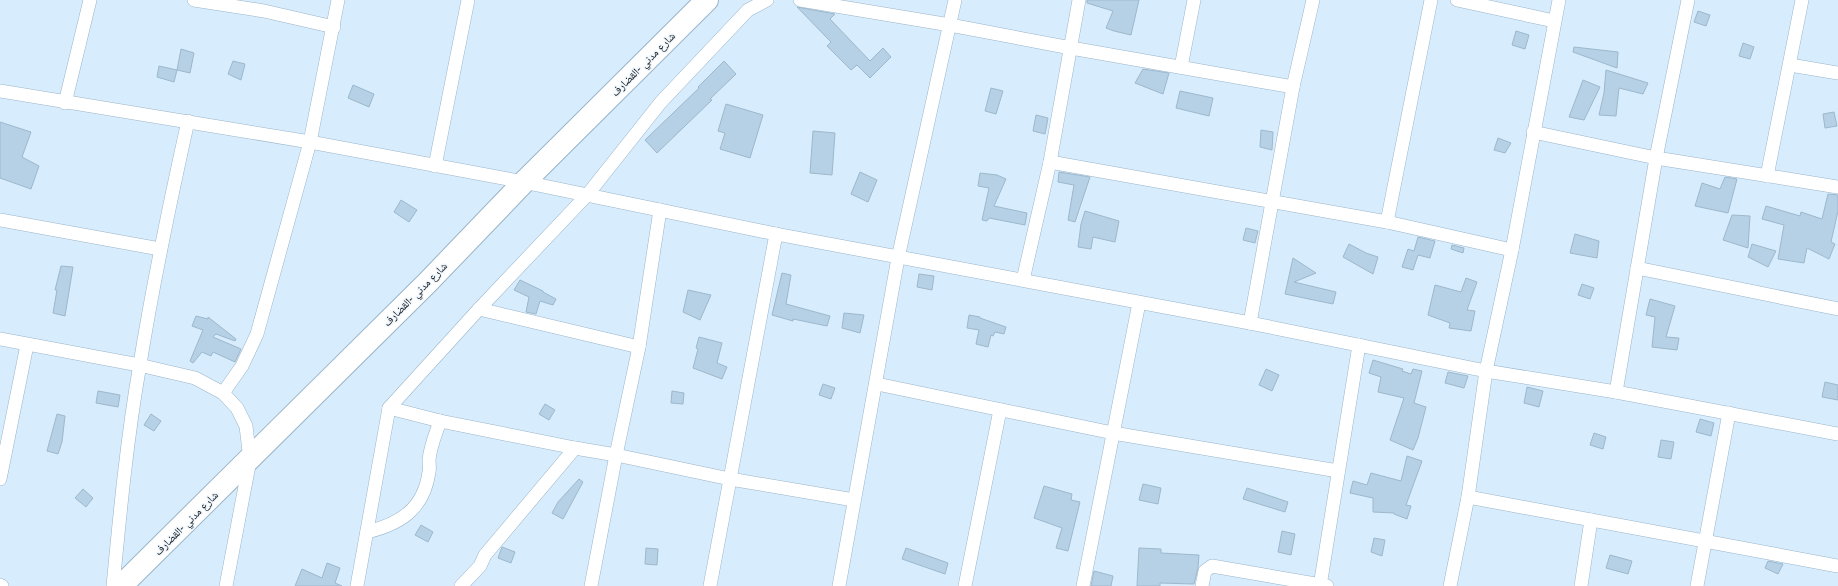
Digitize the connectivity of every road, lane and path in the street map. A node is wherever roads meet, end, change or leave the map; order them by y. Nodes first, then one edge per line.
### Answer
1 (90, 0) edge
2 (338, 0) edge
3 (468, 0) edge
4 (707, 0) edge
5 (767, 0) edge
6 (800, 0) edge
7 (955, 0) edge
8 (1079, 0) edge
9 (1194, 0) edge
10 (1313, 0) edge
11 (1431, 0) edge
12 (1457, 0) edge
13 (1559, 0) edge
14 (1688, 0) edge
15 (1802, 0) edge
16 (201, 1) edge
17 (1554, 21) junction
18 (950, 25) junction
19 (334, 26) junction
20 (1071, 48) junction
21 (1790, 65) junction
22 (1181, 67) junction
23 (1838, 74) edge
24 (1293, 87) junction
25 (0, 91) edge
26 (65, 102) junction
27 (188, 121) junction
28 (1533, 132) junction
29 (310, 142) junction
30 (1656, 158) junction
31 (1050, 162) junction
32 (435, 166) junction
33 (1767, 176) junction
34 (524, 182) junction
35 (1838, 188) edge
36 (588, 194) junction
37 (1273, 201) junction
38 (660, 210) junction
39 (0, 220) edge
40 (1386, 222) junction
41 (776, 234) junction
42 (160, 249) junction
43 (1512, 250) junction
44 (898, 258) junction
45 (1637, 268) junction
46 (1023, 280) junction
47 (1139, 303) junction
48 (479, 309) junction
49 (1838, 309) edge
50 (1250, 323) junction
51 (0, 339) edge
52 (27, 345) junction
53 (1359, 345) junction
54 (638, 348) junction
55 (140, 365) junction
56 (1486, 371) junction
57 (877, 384) junction
58 (1616, 392) junction
59 (223, 393) junction
60 (389, 408) junction
61 (1000, 410) junction
62 (1729, 413) junction
63 (440, 421) junction
64 (1113, 433) junction
65 (1838, 434) edge
66 (575, 448) junction
67 (616, 454) junction
68 (3, 456) edge
69 (250, 460) junction
70 (1338, 471) junction
71 (0, 479) edge
72 (730, 479) junction
73 (1468, 497) junction
74 (854, 500) junction
75 (1591, 520) junction
76 (367, 532) junction
77 (1706, 542) junction
78 (1838, 566) edge
79 (112, 586) edge
80 (121, 586) edge
81 (226, 586) edge
82 (357, 586) edge
83 (461, 586) edge
84 (591, 586) edge
85 (710, 586) edge
86 (839, 586) edge
87 (966, 586) edge
88 (1082, 586) edge
89 (1202, 586) edge
90 (1322, 586) edge
91 (1450, 586) edge
92 (1581, 586) edge
93 (1697, 586) edge

1 - 26 street
2 - 19 street
3 - 32 street
4 - 34 highway, شارع مدني -القضارف
5 - 36 street
6 - 18 street
7 - 18 street
8 - 20 street
9 - 22 street
10 - 24 street
11 - 40 street
12 - 17 street
13 - 17 street
14 - 30 street
15 - 21 street
16 - 19 street
17 - 28 street
18 - 20 street
18 - 44 street
19 - 29 street
20 - 22 street
20 - 31 street
21 - 23 street
21 - 33 street
22 - 24 street
24 - 37 street
25 - 26 street
26 - 27 street
27 - 29 street
27 - 42 street
28 - 30 street
28 - 43 street
29 - 32 street
29 - 59 street
30 - 33 street
30 - 45 street
31 - 37 street
31 - 46 street
32 - 34 street
33 - 35 street
34 - 36 street
34 - 69 highway, شارع مدني -القضارف
36 - 38 street
36 - 48 street
37 - 40 street
37 - 50 street
38 - 41 street
38 - 54 street
39 - 42 street
40 - 43 street
41 - 44 street
41 - 72 street
42 - 55 street
43 - 56 street
44 - 46 street
44 - 57 street
45 - 49 street
45 - 58 street
46 - 47 street
47 - 50 street
47 - 64 street
48 - 54 street
48 - 60 street
50 - 53 street
51 - 52 street
52 - 55 street
52 - 68 street
53 - 56 street
53 - 70 street
54 - 67 street
55 - 59 street
55 - 79 street
56 - 58 street
56 - 73 street
57 - 61 street
57 - 74 street
58 - 62 street
59 - 69 street
60 - 63 street
60 - 76 street
61 - 64 street
61 - 87 street
62 - 65 street
62 - 77 street
63 - 66 street
63 - 76 street
64 - 70 street
64 - 88 street
66 - 67 street
66 - 83 street
67 - 72 street
67 - 84 street
68 - 71 street
69 - 80 highway, شارع مدني -القضارف
69 - 81 street
70 - 90 street
72 - 74 street
72 - 85 street
73 - 75 street
73 - 91 street
74 - 86 street
75 - 77 street
75 - 92 street
76 - 82 street
77 - 78 street
77 - 93 street
89 - 90 street

